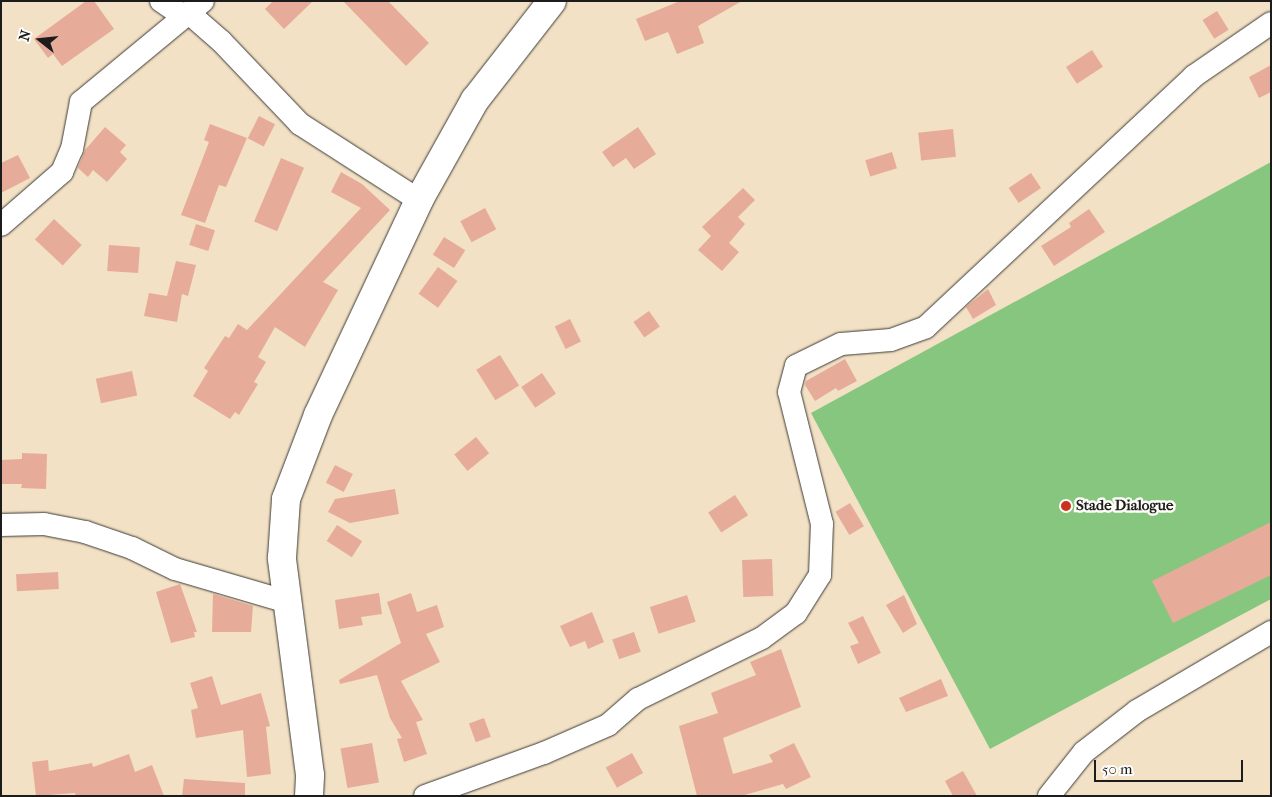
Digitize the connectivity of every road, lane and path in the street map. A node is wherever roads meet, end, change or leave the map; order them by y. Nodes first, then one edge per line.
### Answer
1 (161, 1) edge
2 (552, 1) edge
3 (197, 8) edge
4 (1271, 23) edge
5 (419, 200) junction
6 (1, 224) edge
7 (1, 525) edge
8 (288, 602) junction
9 (1271, 632) edge
10 (309, 796) edge
11 (425, 796) edge
12 (1049, 796) edge

1 - 3 street
2 - 5 main road
3 - 5 street
3 - 6 street
4 - 11 street
5 - 8 main road
7 - 8 street
8 - 10 main road
9 - 12 street

